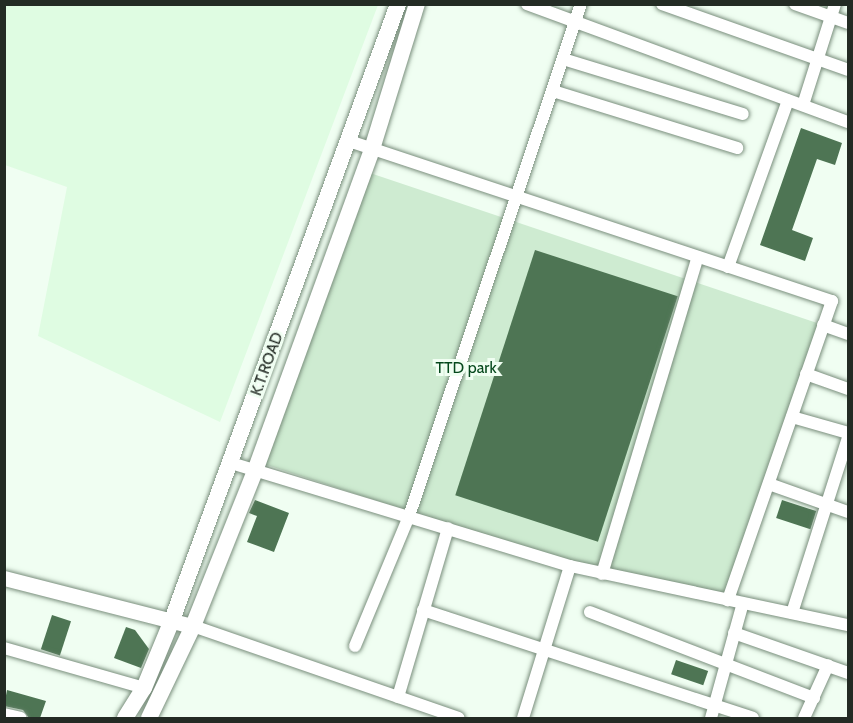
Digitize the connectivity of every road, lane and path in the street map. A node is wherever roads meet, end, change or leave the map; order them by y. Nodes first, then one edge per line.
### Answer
1 (398, 4) edge
2 (417, 4) edge
3 (527, 4) edge
4 (581, 4) edge
5 (662, 4) edge
6 (795, 4) edge
7 (835, 4) edge
8 (831, 17) junction
9 (575, 22) junction
10 (849, 23) edge
11 (563, 59) junction
12 (818, 60) junction
13 (849, 70) edge
14 (553, 91) junction
15 (788, 100) junction
16 (803, 105) junction
17 (743, 114) dead end
18 (849, 122) edge
19 (349, 141) junction
20 (372, 148) junction
21 (737, 148) dead end
22 (518, 197) junction
23 (698, 257) junction
24 (728, 267) junction
25 (823, 325) junction
26 (849, 334) edge
27 (806, 374) junction
28 (849, 389) edge
29 (792, 417) junction
30 (849, 433) edge
31 (849, 438) edge
32 (231, 463) junction
33 (255, 471) junction
34 (769, 484) junction
35 (826, 504) junction
36 (849, 512) edge
37 (409, 516) junction
38 (448, 528) junction
39 (570, 566) junction
40 (602, 574) junction
41 (4, 578) edge
42 (728, 600) junction
43 (743, 603) junction
44 (423, 610) junction
45 (590, 612) dead end
46 (792, 613) junction
47 (172, 620) junction
48 (849, 625) edge
49 (193, 626) junction
50 (734, 633) junction
51 (355, 646) dead end
52 (4, 648) edge
53 (543, 648) junction
54 (726, 663) junction
55 (828, 665) junction
56 (849, 673) edge
57 (144, 688) junction
58 (398, 697) junction
59 (814, 698) junction
60 (715, 703) junction
61 (4, 714) edge
62 (21, 718) edge
63 (125, 718) edge
64 (149, 718) edge
65 (459, 718) edge
66 (523, 718) edge
67 (711, 718) edge
68 (753, 718) edge
69 (804, 718) edge

1 - 19 main road, K.T.ROAD
2 - 20 main road, K.T.ROAD
3 - 9 street
4 - 9 street
5 - 12 street
6 - 8 street
7 - 8 street
8 - 10 street
8 - 12 street
9 - 11 street
9 - 15 street
11 - 14 street
11 - 17 street
12 - 13 street
12 - 16 street
14 - 21 street
14 - 22 street
15 - 16 street
15 - 24 street
16 - 18 street
19 - 20 street
19 - 32 main road, K.T.ROAD
20 - 22 street
20 - 33 main road, K.T.ROAD
22 - 23 street
22 - 37 street
23 - 24 street
23 - 40 street
24 - 25 street
25 - 26 street
25 - 27 street
27 - 28 street
27 - 29 street
29 - 30 street
29 - 34 street
31 - 35 street
32 - 33 street
32 - 47 main road, K.T.ROAD
33 - 37 street
33 - 49 main road, K.T.ROAD
34 - 35 street
34 - 42 street
35 - 36 street
35 - 46 street
37 - 38 street
37 - 51 street
38 - 39 street
38 - 44 street
39 - 40 street
39 - 53 street
40 - 42 street
41 - 47 street
42 - 43 street
43 - 46 street
43 - 50 street
44 - 53 street
44 - 58 street
45 - 54 street
46 - 48 street
47 - 49 street
47 - 57 main road, K.T.ROAD
49 - 58 street
49 - 64 main road, K.T.ROAD
50 - 54 street
50 - 55 street
52 - 57 street
53 - 60 street
53 - 66 street
54 - 59 street
54 - 60 street
55 - 56 street
55 - 59 street
57 - 63 main road, K.T.ROAD
58 - 65 street
59 - 69 street
60 - 67 street
60 - 68 street
61 - 62 street

